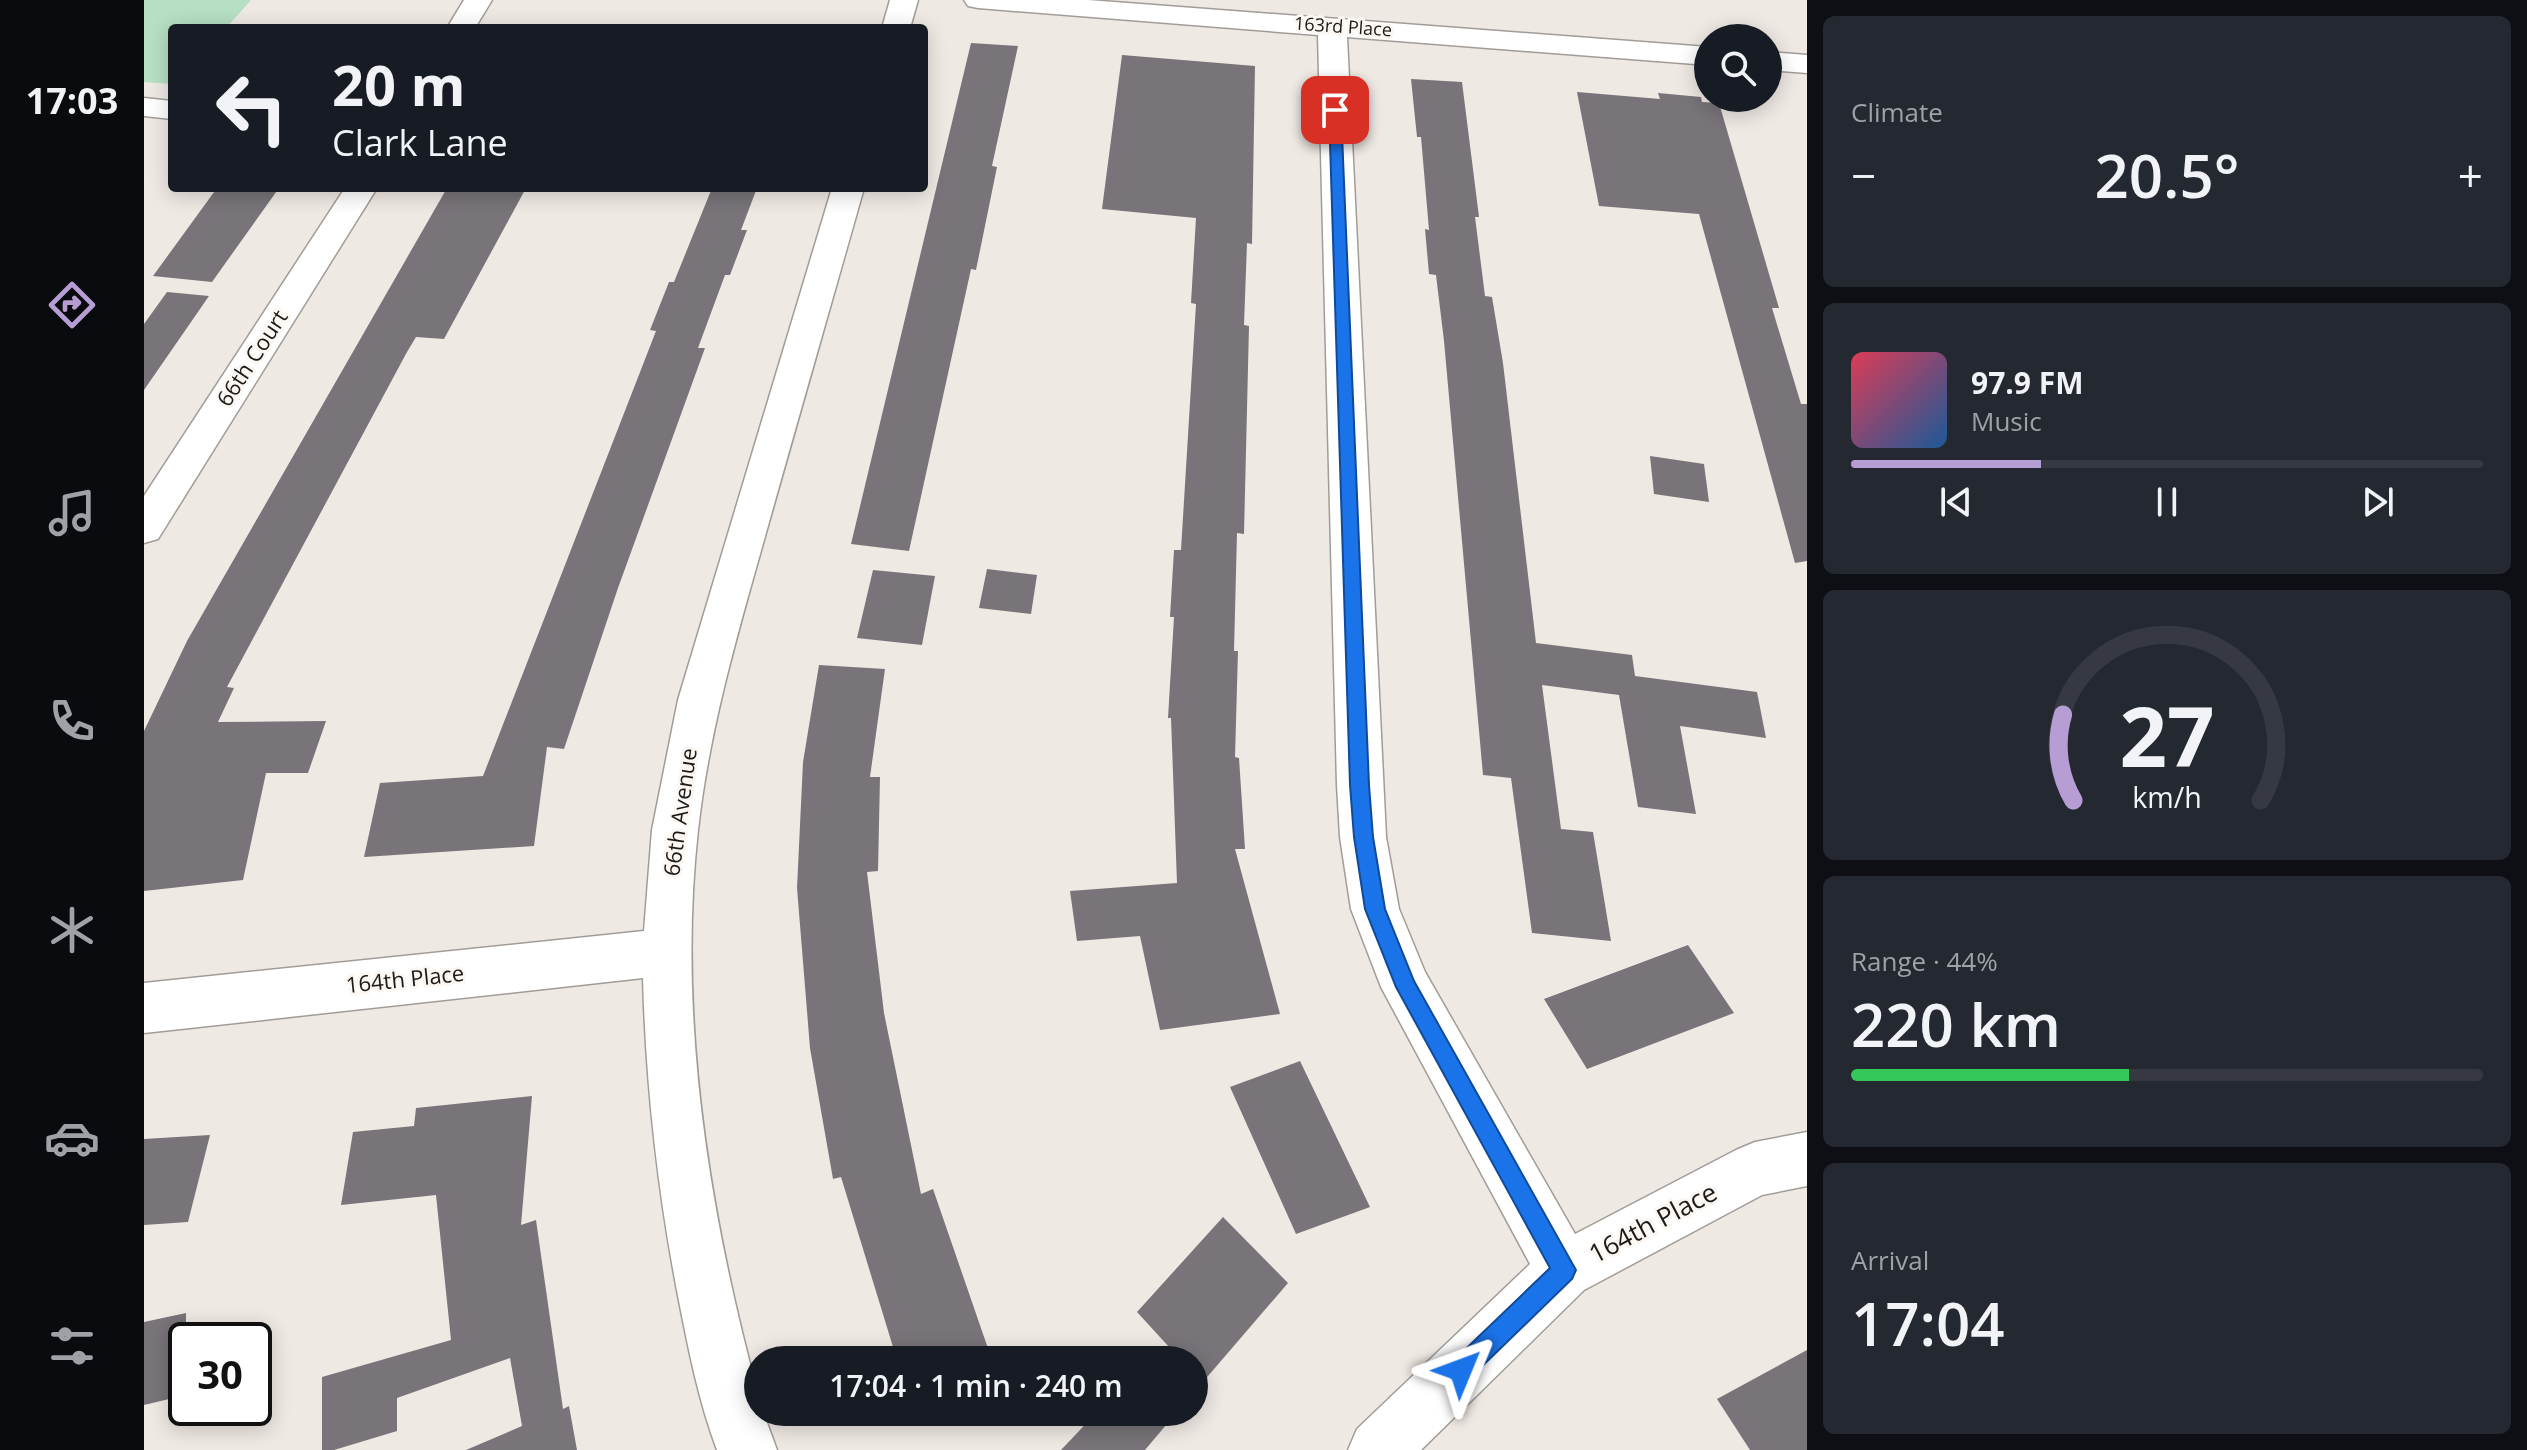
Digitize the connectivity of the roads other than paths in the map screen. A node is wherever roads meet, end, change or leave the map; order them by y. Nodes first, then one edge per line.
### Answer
1 (478, 0) edge
2 (904, 0) edge
3 (978, 0) edge
4 (463, 24) edge
5 (897, 24) edge
6 (1332, 26) junction
7 (1694, 55) edge
8 (144, 107) edge
9 (168, 110) edge
10 (358, 192) edge
11 (847, 192) edge
12 (154, 492) edge
13 (144, 528) edge
14 (666, 952) junction
15 (144, 1008) edge
16 (1807, 1159) edge
17 (1564, 1270) junction
18 (747, 1450) edge
19 (1378, 1450) edge

1 - 4 street
2 - 5 street
3 - 6 street, 163rd Place
6 - 7 street, 163rd Place
6 - 17 street
8 - 9 street
10 - 12 street, 66th Court
11 - 14 street, 66th Avenue
12 - 13 street, 66th Court
14 - 15 street, 164th Place
14 - 18 street, 66th Avenue
16 - 17 street, 164th Place
17 - 19 street, 164th Place

